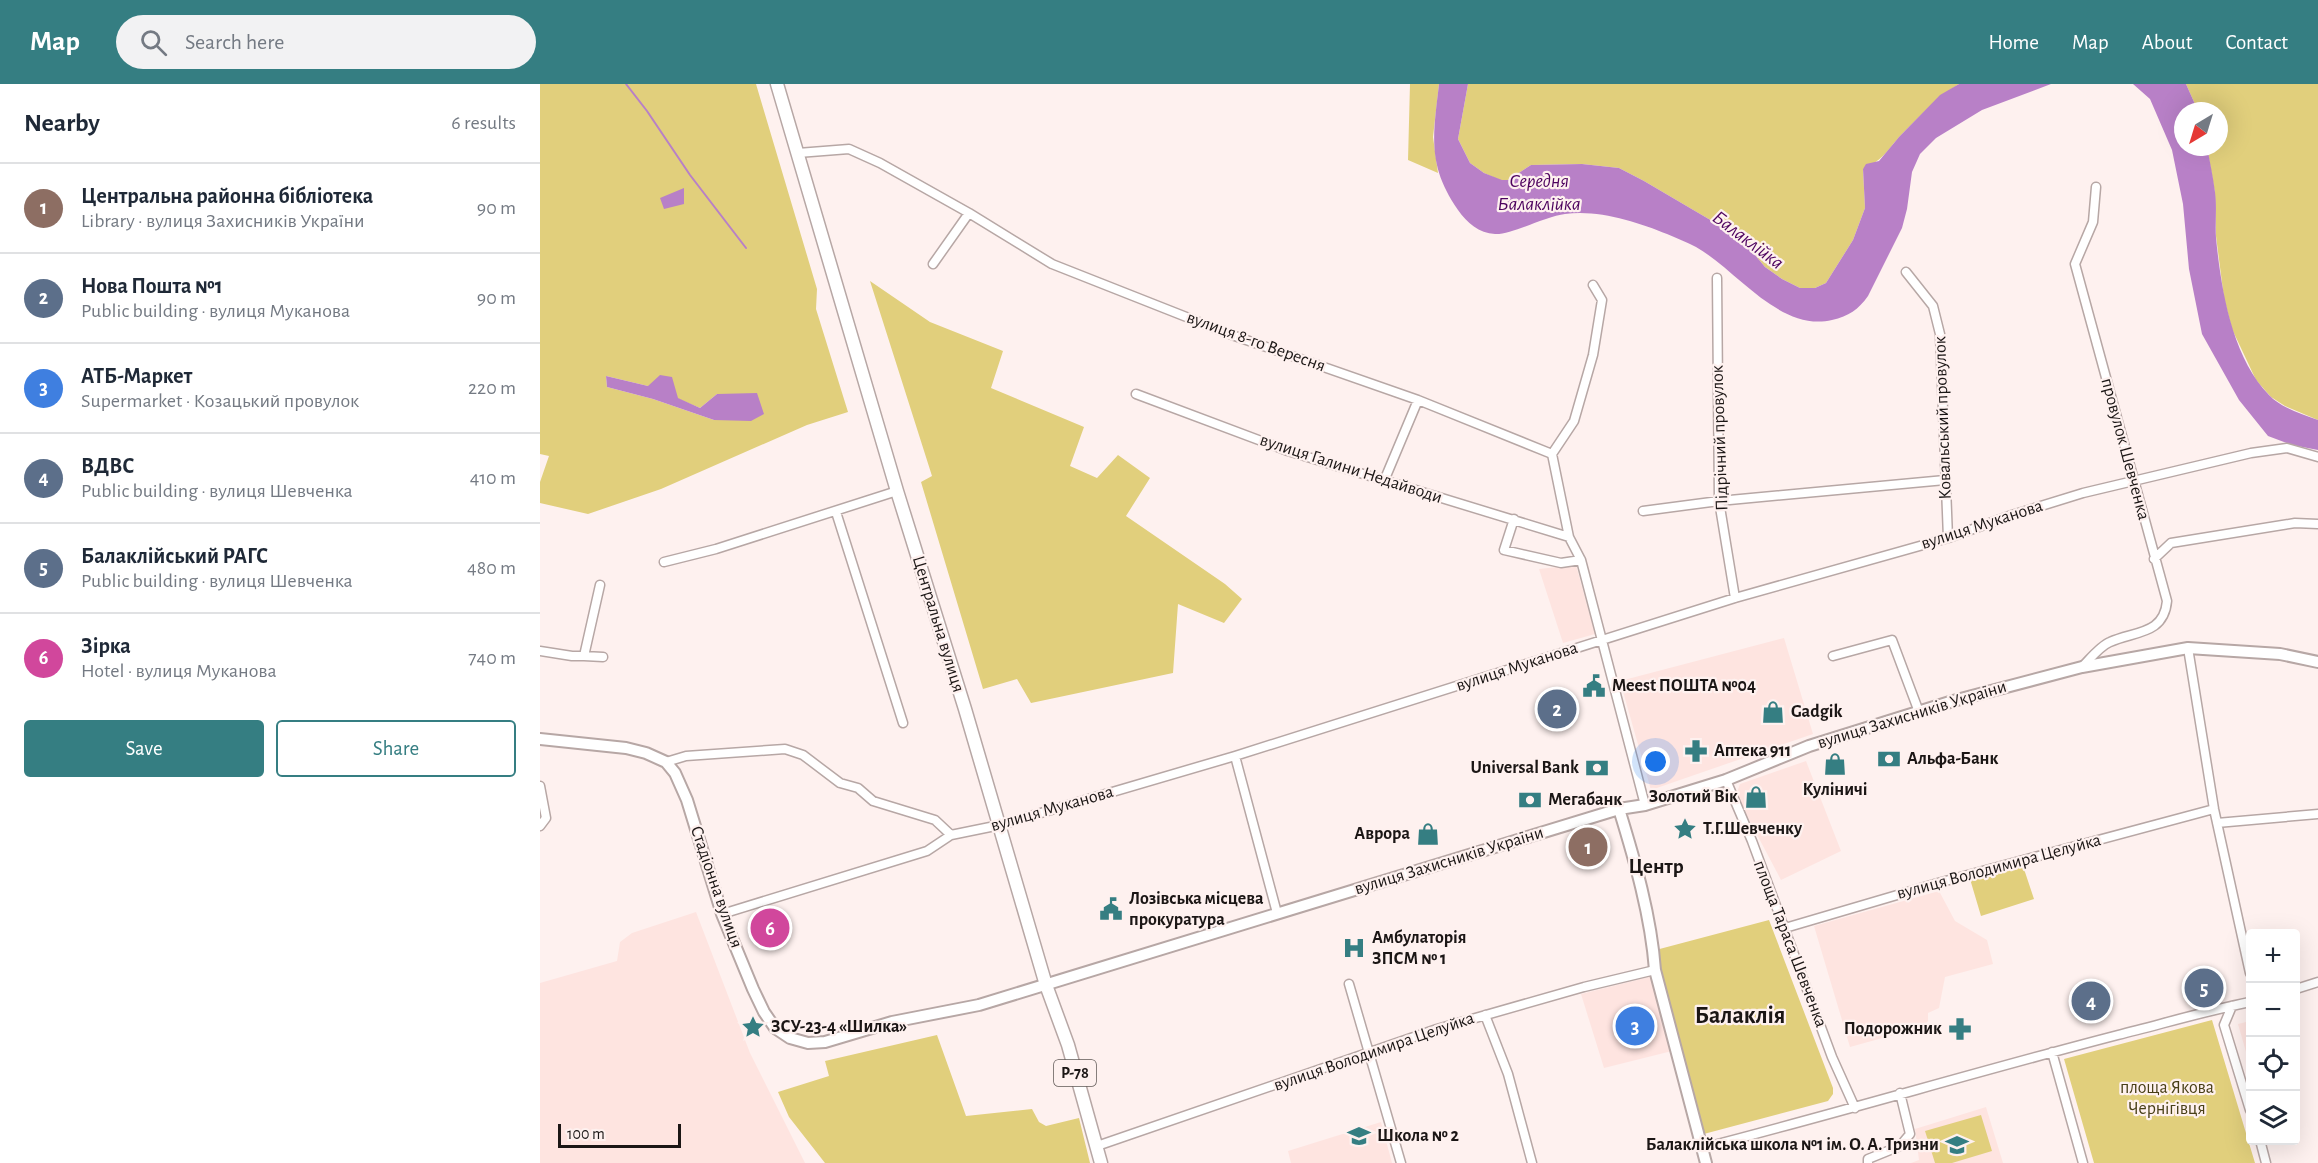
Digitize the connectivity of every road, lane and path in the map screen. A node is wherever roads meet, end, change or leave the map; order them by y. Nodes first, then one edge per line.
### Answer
1 (777, 84) edge
2 (798, 153) junction
3 (2096, 187) dead end
4 (969, 213) junction
5 (933, 264) dead end
6 (1906, 272) dead end
7 (1717, 278) dead end
8 (1593, 285) dead end
9 (1136, 394) dead end
10 (1418, 400) junction
11 (1552, 454) junction
12 (2318, 457) edge
13 (1945, 480) junction
14 (1383, 481) junction
15 (2134, 482) junction
16 (897, 491) junction
17 (1719, 501) junction
18 (1643, 511) dead end
19 (836, 512) junction
20 (1514, 519) junction
21 (2318, 524) edge
22 (1569, 537) junction
23 (1948, 538) junction
24 (2154, 559) junction
25 (1581, 560) junction
26 (664, 562) dead end
27 (600, 585) dead end
28 (1735, 598) junction
29 (1601, 640) junction
30 (2188, 648) junction
31 (540, 651) edge
32 (584, 656) junction
33 (1833, 656) dead end
34 (603, 657) dead end
35 (2318, 662) edge
36 (2082, 667) junction
37 (1919, 712) junction
38 (903, 723) dead end
39 (540, 739) edge
40 (1235, 756) junction
41 (666, 762) junction
42 (1726, 780) junction
43 (540, 786) edge
44 (1645, 805) junction
45 (1619, 809) junction
46 (2214, 809) junction
47 (2318, 814) edge
48 (2217, 823) junction
49 (1000, 825) junction
50 (540, 826) edge
51 (951, 835) junction
52 (1277, 913) junction
53 (722, 914) junction
54 (1785, 928) junction
55 (2246, 956) edge
56 (1655, 970) junction
57 (2318, 982) edge
58 (1349, 984) dead end
59 (1046, 985) junction
60 (2300, 987) edge
61 (2246, 1003) edge
62 (2232, 1006) junction
63 (1485, 1015) junction
64 (790, 1038) joint
65 (2052, 1052) junction
66 (1371, 1053) junction
67 (1900, 1093) junction
68 (2246, 1097) edge
69 (1855, 1108) junction
70 (2261, 1145) edge
71 (1097, 1146) junction
72 (1702, 1148) junction
73 (1101, 1163) edge
74 (1401, 1163) edge
75 (1532, 1163) edge
76 (1706, 1163) edge
77 (1868, 1163) edge
78 (2083, 1163) edge
79 (2266, 1163) edge

1 - 2 main road, Центральна вулиця / Р-78
2 - 4 street, вулиця 8-го Вересня
2 - 16 main road, Центральна вулиця / Р-78
3 - 15 street, провулок Шевченка
4 - 5 street
4 - 10 street, вулиця 8-го Вересня
6 - 13 street, Ковальський провулок
7 - 17 street, Підрічний провулок
8 - 11 street
9 - 14 street, вулиця Галини Недайводи
10 - 11 street, вулиця 8-го Вересня
10 - 14 street
11 - 22 street
12 - 15 street, вулиця Муканова
13 - 17 street
13 - 23 street, Ковальський провулок
14 - 20 street, вулиця Галини Недайводи
15 - 23 street, вулиця Муканова
15 - 24 street, провулок Шевченка
16 - 19 street
16 - 49 main road, Центральна вулиця / Р-78
17 - 18 street
17 - 28 street, Підрічний провулок
19 - 26 street
19 - 38 street
20 - 22 street, вулиця Галини Недайводи
20 - 25 street
21 - 24 street
22 - 25 street
23 - 28 street, вулиця Муканова
24 - 36 street, провулок Шевченка
25 - 29 street
27 - 32 street
28 - 29 street, вулиця Муканова
29 - 40 street, вулиця Муканова
29 - 44 street
30 - 35 street, вулиця Захисників України
30 - 36 street, вулиця Захисників України
30 - 46 street
31 - 32 street
32 - 34 street
33 - 37 street
36 - 37 street, вулиця Захисників України
37 - 42 street, вулиця Захисників України
39 - 41 street
40 - 49 street, вулиця Муканова
40 - 52 street
41 - 51 street
41 - 53 street, Стадіонна вулиця
42 - 44 street, вулиця Захисників України
42 - 54 street, площа Тараса Шевченка
43 - 50 street
44 - 45 street, вулиця Захисників України
45 - 52 street, вулиця Захисників України
45 - 56 street
46 - 48 street
46 - 54 street, вулиця Володимира Целуйка
47 - 48 street
48 - 55 street
49 - 51 street, вулиця Муканова
49 - 59 main road, Центральна вулиця / Р-78
51 - 53 street, вулиця Муканова
52 - 59 street, вулиця Захисників України
53 - 64 street, Стадіонна вулиця
54 - 69 street, площа Тараса Шевченка
56 - 63 street, вулиця Володимира Целуйка
56 - 72 street
57 - 60 street
58 - 66 street
59 - 64 street, вулиця Захисників України
59 - 71 main road, Центральна вулиця / Р-78
61 - 62 street
62 - 65 street
62 - 68 street
63 - 66 street, вулиця Володимира Целуйка
63 - 75 street
65 - 67 street
65 - 78 street
66 - 71 street, вулиця Володимира Целуйка
66 - 74 street
67 - 69 street
67 - 77 street
69 - 72 street
70 - 79 street
71 - 73 main road, Центральна вулиця / Р-78
72 - 76 street

